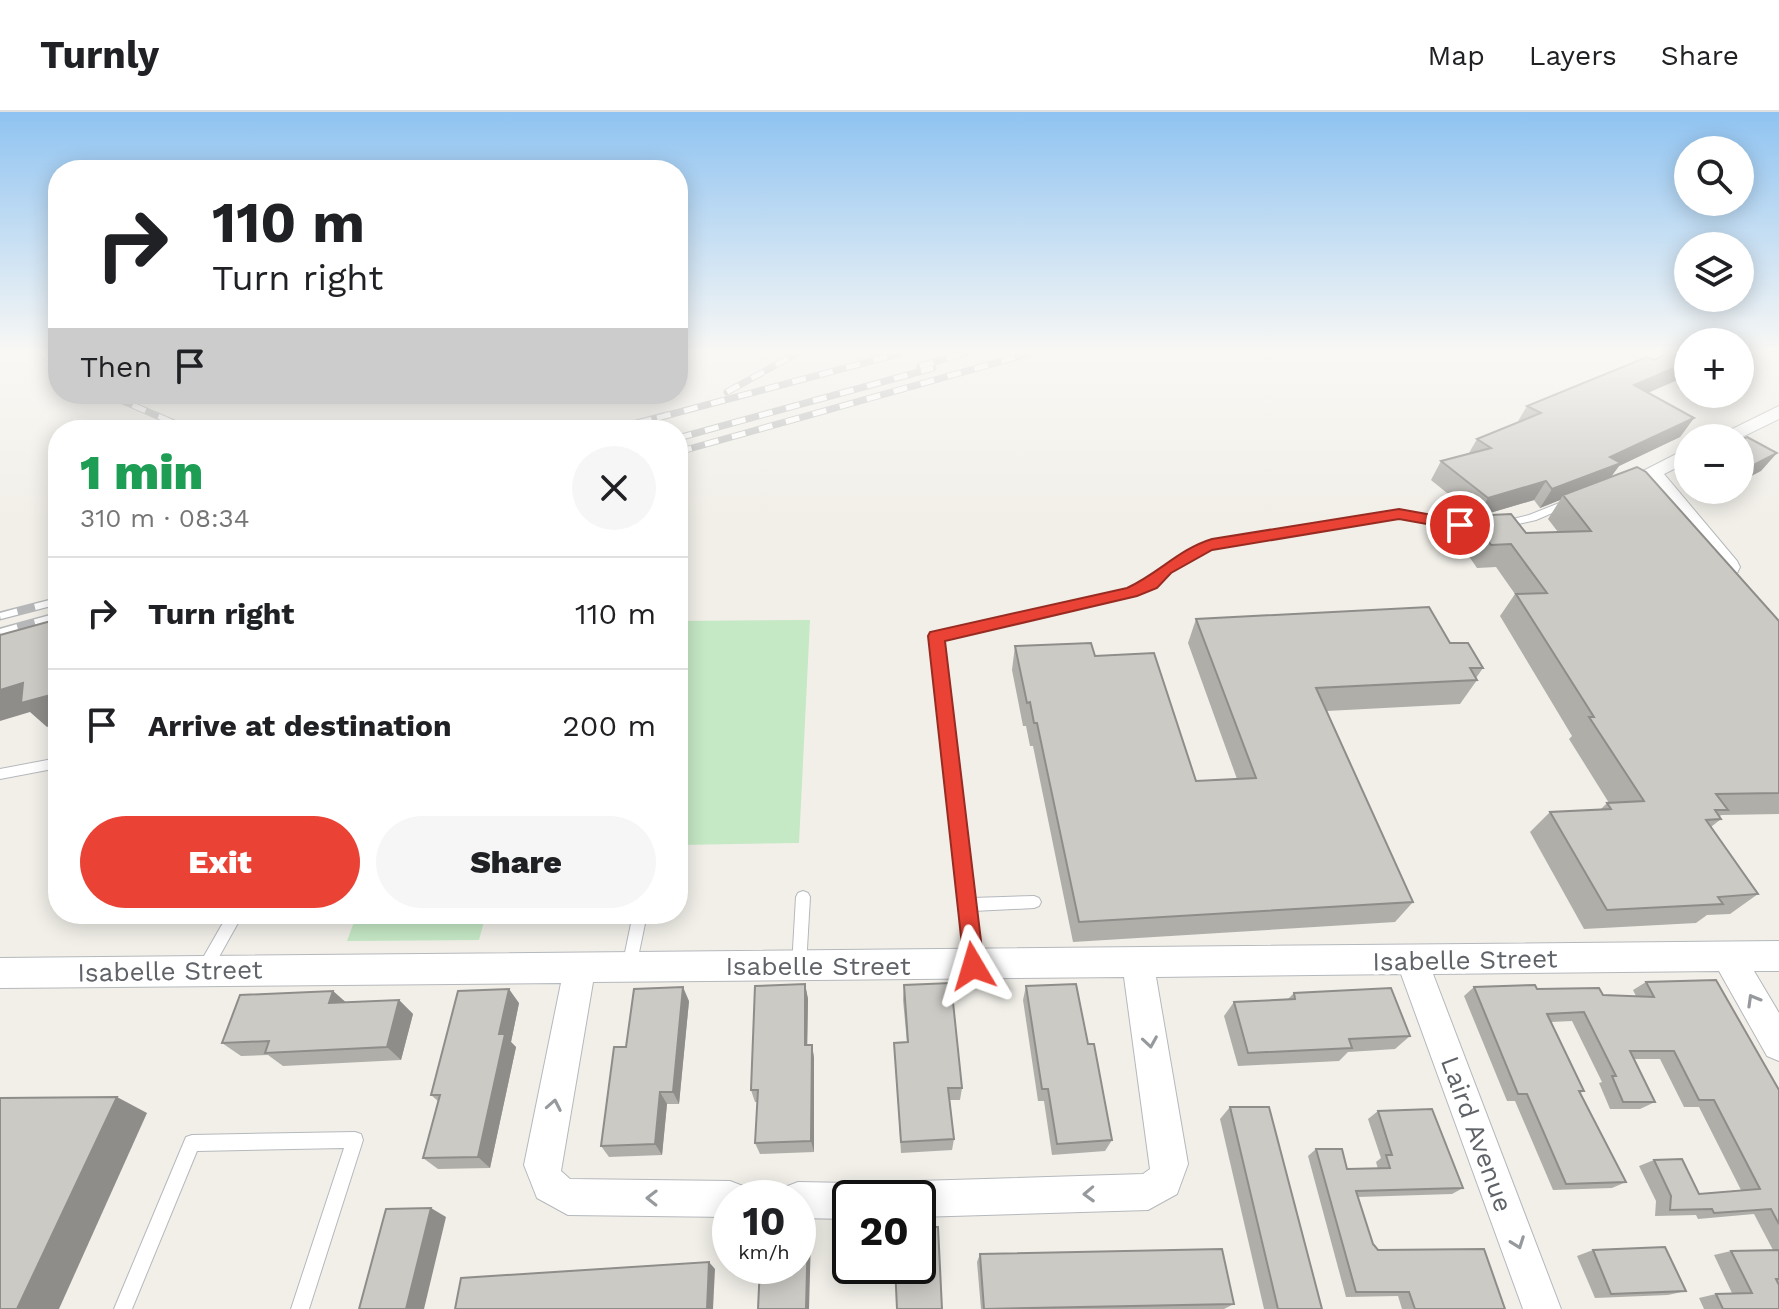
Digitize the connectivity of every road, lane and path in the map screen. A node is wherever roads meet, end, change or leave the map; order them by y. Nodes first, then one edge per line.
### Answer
1 (1779, 412) edge
2 (1754, 424) edge
3 (1674, 461) edge
4 (1575, 500) edge
5 (1739, 580) edge
6 (48, 765) edge
7 (0, 774) edge
8 (803, 897) dead end
9 (1034, 902) dead end
10 (966, 905) junction
11 (230, 924) edge
12 (638, 924) edge
13 (1779, 956) edge
14 (1728, 957) junction
15 (1412, 960) junction
16 (1138, 965) junction
17 (799, 966) junction
18 (973, 966) junction
19 (580, 967) junction
20 (629, 967) junction
21 (204, 971) junction
22 (0, 973) edge
23 (1779, 1044) edge
24 (936, 1198) edge
25 (712, 1199) edge
26 (123, 1309) edge
27 (300, 1309) edge
28 (1542, 1309) edge

1 - 2 street
3 - 5 street
4 - 10 lane
6 - 7 lane
8 - 17 lane
9 - 10 lane
10 - 18 lane
11 - 21 lane
12 - 20 lane
13 - 14 street, Isabelle Street
14 - 15 street, Isabelle Street
23 -> 14 street
15 - 16 street, Isabelle Street
15 -> 28 street, Laird Avenue
16 - 18 street, Isabelle Street
16 -> 24 street
17 - 18 street, Isabelle Street
17 - 20 street, Isabelle Street
19 - 20 street, Isabelle Street
19 - 21 street, Isabelle Street
25 -> 19 street
21 - 22 street, Isabelle Street
26 - 27 lane

